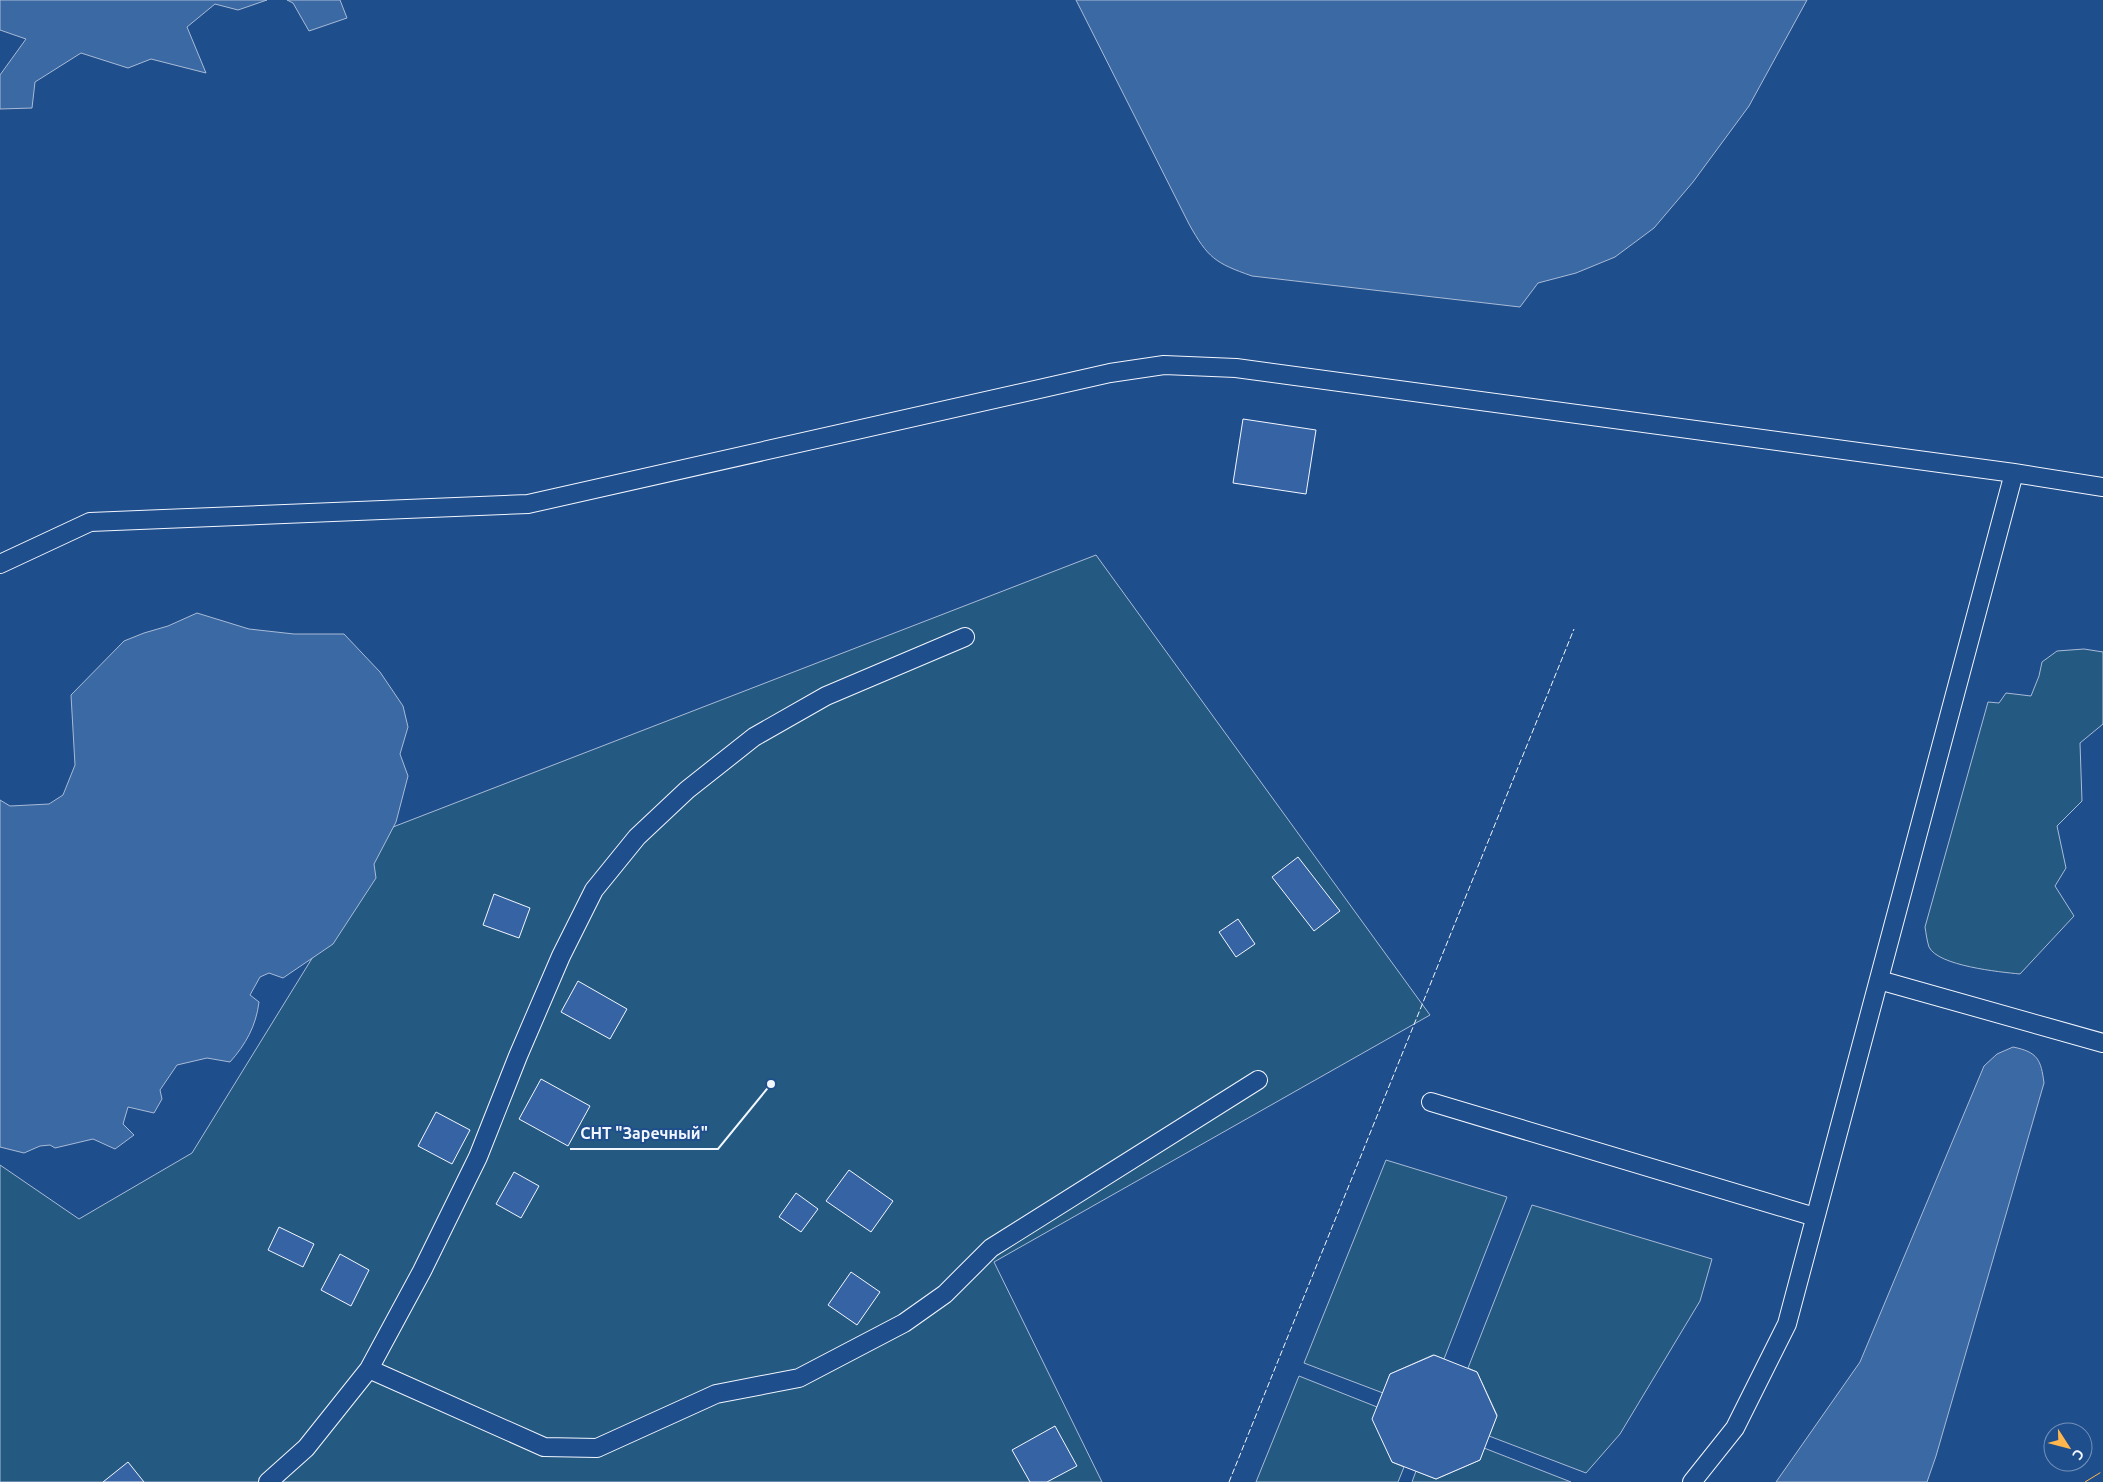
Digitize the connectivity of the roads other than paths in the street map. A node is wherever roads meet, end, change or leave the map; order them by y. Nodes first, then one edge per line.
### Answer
1 (2014, 473) junction
2 (2103, 487) edge
3 (0, 564) edge
4 (965, 637) dead end
5 (1879, 980) junction
6 (2103, 1043) edge
7 (1258, 1080) dead end
8 (1431, 1102) dead end
9 (1815, 1218) junction
10 (369, 1369) junction
11 (268, 1482) edge
12 (1692, 1482) edge

1 - 2 lane
1 - 3 lane
1 - 5 lane
4 - 10 lane
5 - 6 lane
5 - 9 lane
7 - 10 lane
8 - 9 lane
9 - 12 lane
10 - 11 lane

